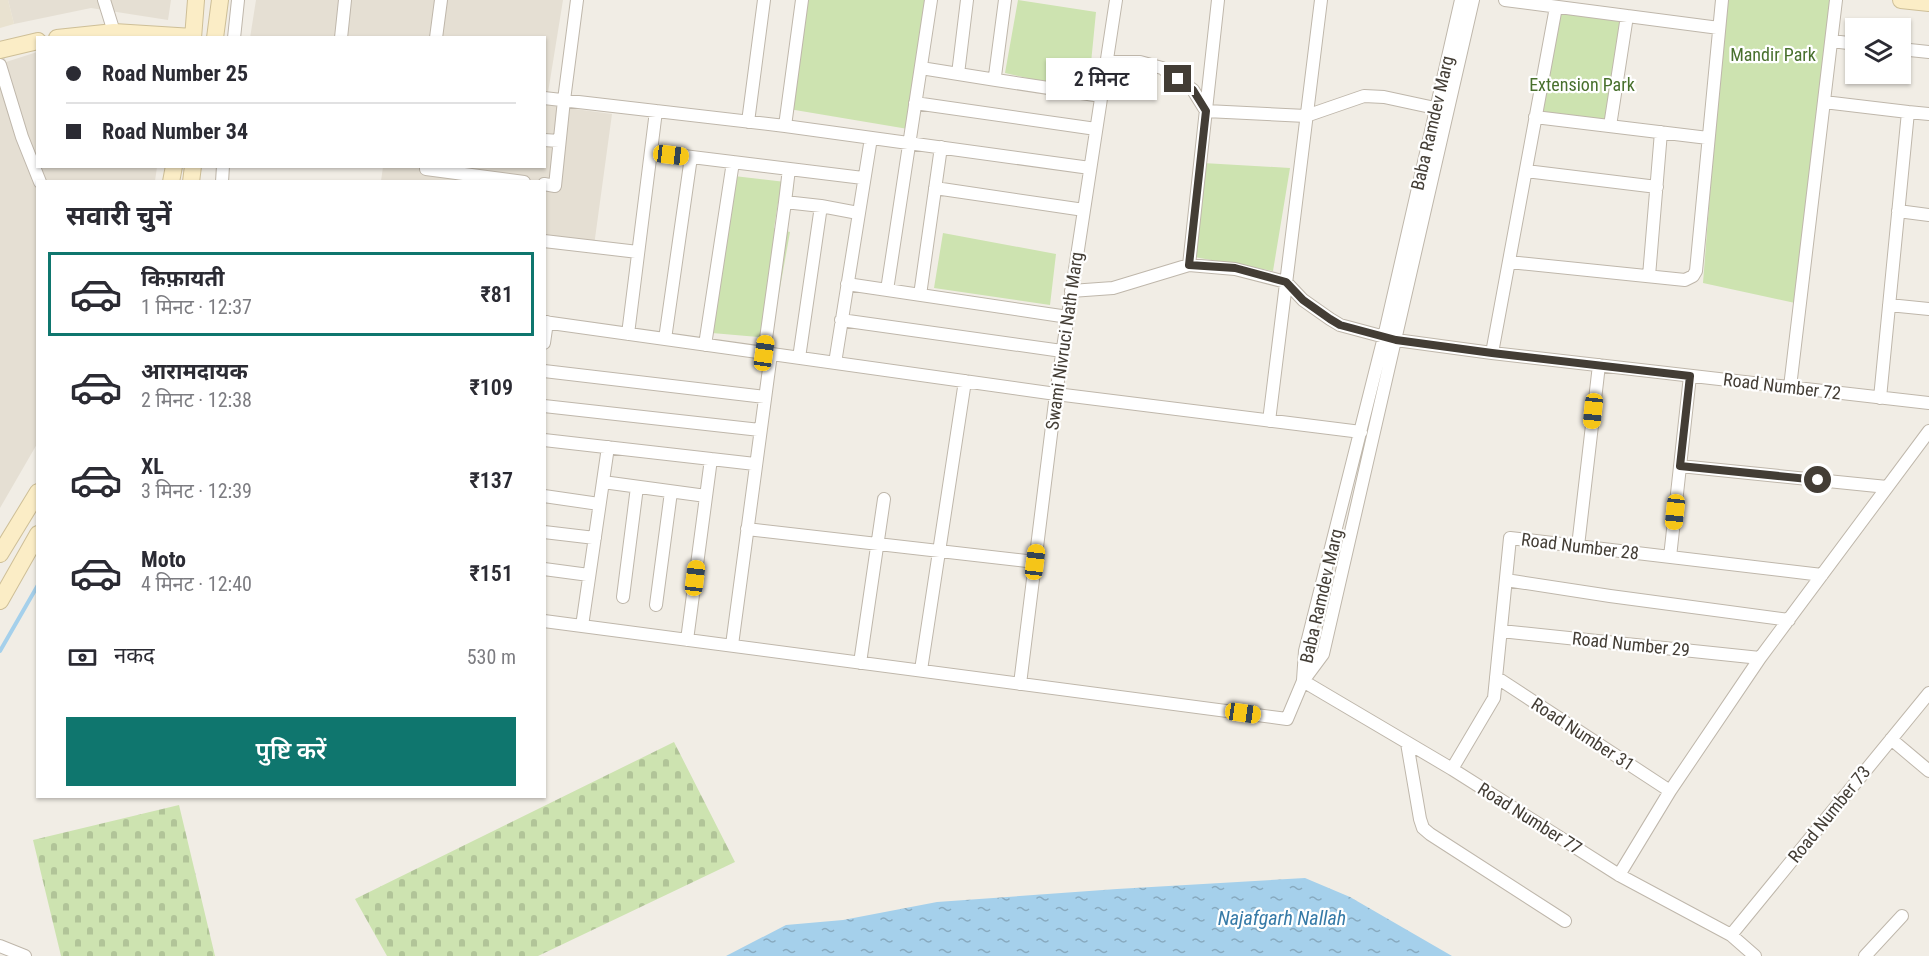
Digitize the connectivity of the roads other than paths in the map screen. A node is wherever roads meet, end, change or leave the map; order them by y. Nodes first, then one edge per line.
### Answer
1 (104, 0) edge
2 (196, 0) edge
3 (220, 0) edge
4 (238, 0) edge
5 (345, 0) edge
6 (441, 0) edge
7 (577, 0) edge
8 (764, 0) edge
9 (802, 0) edge
10 (931, 0) edge
11 (967, 0) edge
12 (1005, 0) edge
13 (1116, 0) edge
14 (1218, 0) edge
15 (1321, 0) edge
16 (1461, 0) edge
17 (1473, 0) edge
18 (1504, 0) edge
19 (1722, 0) edge
20 (1836, 0) edge
21 (1901, 0) edge
22 (1929, 3) edge
23 (1556, 7) junction
24 (1627, 16) junction
25 (1719, 28) junction
26 (114, 32) junction
27 (76, 36) edge
28 (177, 36) edge
29 (193, 36) edge
30 (215, 36) edge
31 (234, 36) edge
32 (341, 36) edge
33 (436, 36) edge
34 (36, 41) edge
35 (1832, 41) junction
36 (1845, 43) edge
37 (0, 50) edge
38 (1911, 50) edge
39 (1929, 52) edge
40 (1106, 62) junction
41 (0, 65) edge
42 (921, 68) junction
43 (958, 74) junction
44 (996, 80) junction
45 (1101, 96) junction
46 (546, 98) edge
47 (564, 100) junction
48 (1824, 102) junction
49 (915, 103) junction
50 (1435, 108) junction
51 (656, 111) junction
52 (1206, 111) junction
53 (1908, 112) junction
54 (1929, 114) edge
55 (1306, 116) junction
56 (1535, 117) junction
57 (748, 122) junction
58 (784, 126) junction
59 (1610, 126) junction
60 (1096, 129) junction
61 (1661, 132) junction
62 (871, 138) junction
63 (1708, 138) junction
64 (546, 140) edge
65 (559, 141) junction
66 (908, 143) junction
67 (940, 147) junction
68 (651, 152) junction
69 (692, 157) junction
70 (733, 162) junction
71 (426, 168) edge
72 (1090, 168) junction
73 (789, 169) junction
74 (1526, 171) junction
75 (863, 178) junction
76 (39, 180) edge
77 (509, 180) edge
78 (546, 184) edge
79 (1657, 187) junction
80 (935, 188) junction
81 (785, 202) junction
82 (821, 206) junction
83 (1084, 210) junction
84 (1898, 211) junction
85 (858, 213) junction
86 (1929, 215) edge
87 (546, 241) edge
88 (638, 252) junction
89 (1509, 262) junction
90 (1189, 265) junction
91 (1649, 276) junction
92 (1286, 282) junction
93 (847, 284) junction
94 (887, 290) junction
95 (1071, 291) junction
96 (920, 295) junction
97 (1889, 305) junction
98 (1929, 309) edge
99 (1068, 317) junction
100 (842, 320) junction
101 (546, 322) edge
102 (628, 334) junction
103 (665, 339) junction
104 (1390, 339) junction
105 (705, 345) junction
106 (1062, 351) junction
107 (768, 353) junction
108 (1492, 353) junction
109 (799, 358) junction
110 (835, 363) junction
111 (1599, 365) junction
112 (546, 371) edge
113 (1690, 376) junction
114 (965, 381) junction
115 (1790, 387) junction
116 (1056, 394) junction
117 (765, 397) junction
118 (1880, 398) junction
119 (1929, 403) edge
120 (546, 406) edge
121 (1269, 421) junction
122 (760, 430) junction
123 (1929, 431) edge
124 (1361, 432) junction
125 (546, 440) edge
126 (608, 447) junction
127 (711, 459) junction
128 (755, 464) junction
129 (1680, 466) junction
130 (603, 482) junction
131 (637, 487) junction
132 (1887, 487) junction
133 (670, 492) junction
134 (36, 495) edge
135 (546, 496) edge
136 (706, 496) junction
137 (884, 499) dead end
138 (599, 504) junction
139 (747, 529) junction
140 (546, 532) edge
141 (595, 538) junction
142 (36, 540) edge
143 (879, 544) junction
144 (1578, 546) junction
145 (939, 552) junction
146 (0, 554) edge
147 (1670, 557) junction
148 (1035, 562) junction
149 (546, 569) edge
150 (590, 575) junction
151 (1822, 575) junction
152 (1506, 580) junction
153 (623, 597) dead end
154 (0, 601) edge
155 (656, 605) dead end
156 (1789, 620) junction
157 (546, 621) edge
158 (582, 626) junction
159 (1501, 631) junction
160 (687, 640) junction
161 (732, 645) junction
162 (1760, 658) junction
163 (860, 663) junction
164 (921, 670) junction
165 (1496, 677) junction
166 (1303, 681) junction
167 (1020, 684) junction
168 (1929, 693) edge
169 (1890, 739) junction
170 (1407, 743) junction
171 (1452, 770) junction
172 (1929, 771) edge
173 (1670, 791) junction
174 (1619, 875) junction
175 (1902, 916) dead end
176 (1565, 921) dead end
177 (1731, 935) junction
178 (0, 946) edge
179 (25, 956) edge
180 (1755, 956) edge
181 (1865, 956) edge

1 - 26 street
2 - 29 street
3 - 30 street
4 - 31 street
5 - 32 street
6 - 33 street
7 - 47 street
8 - 57 street
9 - 58 street
10 - 42 street
11 - 43 street
12 - 44 street
13 - 40 street, Swami Nivruci Nath Marg
14 - 52 street
15 - 55 street
16 - 50 street, Baba Ramdev Marg
17 - 104 street, Baba Ramdev Marg
18 - 23 street
19 - 25 street
20 - 35 street
21 - 22 street
23 - 24 street
23 - 56 street
24 - 25 street
24 - 59 street
25 - 63 street
26 - 27 street
26 - 28 street
34 - 37 street
35 - 36 street
35 - 48 street
38 - 39 street
40 - 45 street, Swami Nivruci Nath Marg
40 - 52 street
41 - 76 street
42 - 43 street
42 - 49 street
43 - 44 street
44 - 45 street
45 - 60 street, Swami Nivruci Nath Marg
46 - 47 street
47 - 51 street
47 - 65 street
48 - 53 street
48 - 115 street
49 - 60 street
49 - 66 street
50 - 55 street
50 - 104 street, Baba Ramdev Marg
51 - 57 street
51 - 68 street
52 - 55 street
52 - 90 street
53 - 54 street
53 - 84 street
55 - 92 street
56 - 59 street
56 - 74 street
57 - 58 street
58 - 62 street
59 - 61 street
60 - 72 street, Swami Nivruci Nath Marg
61 - 63 street
61 - 79 street
62 - 66 street
62 - 75 street
63 - 91 street
64 - 65 street
65 - 78 street
66 - 67 street
66 - 94 street
67 - 72 street
67 - 80 street
68 - 69 street
68 - 88 street
69 - 70 street
69 - 103 street
70 - 73 street
70 - 105 street
71 - 77 street
72 - 83 street, Swami Nivruci Nath Marg
73 - 75 street
73 - 81 street
74 - 79 street
74 - 89 street
75 - 85 street
79 - 91 street
80 - 83 street
80 - 96 street
81 - 82 street
81 - 107 street
82 - 85 street
82 - 109 street
83 - 95 street, Swami Nivruci Nath Marg
84 - 86 street
84 - 97 street
85 - 93 street
87 - 88 street
88 - 102 street
89 - 91 street
89 - 108 street
90 - 92 street
90 - 95 street
92 - 104 street, Road Number 72
92 - 121 street
93 - 94 street
93 - 100 street
94 - 96 street
95 - 99 street, Swami Nivruci Nath Marg
96 - 99 street
97 - 98 street
97 - 118 street
99 - 106 street, Swami Nivruci Nath Marg
100 - 106 street
100 - 110 street
101 - 102 street
102 - 103 street
103 - 105 street
104 - 108 street, Road Number 72
104 - 124 street, Baba Ramdev Marg
104 - 166 street, Baba Ramdev Marg
105 - 107 street
106 - 116 street, Swami Nivruci Nath Marg
107 - 109 street
107 - 117 street
108 - 111 street, Road Number 72
109 - 110 street
110 - 114 street
111 - 113 street, Road Number 72
111 - 144 street
112 - 117 street
113 - 115 street, Road Number 72
113 - 129 street
114 - 116 street
114 - 145 street
115 - 118 street, Road Number 72
116 - 121 street
116 - 148 street, Swami Nivruci Nath Marg
117 - 122 street
118 - 119 street, Road Number 72
120 - 122 street
121 - 124 street
122 - 128 street
123 - 132 street
124 - 166 street, Baba Ramdev Marg
125 - 126 street
126 - 127 street
126 - 130 street
127 - 128 street
127 - 136 street
128 - 139 street
129 - 132 street
129 - 147 street
130 - 131 street
130 - 138 street
131 - 133 street
131 - 153 street
132 - 151 street
133 - 136 street
133 - 155 street
134 - 146 street
135 - 138 street
136 - 160 street
137 - 143 street
138 - 141 street
139 - 143 street
139 - 161 street
140 - 141 street
141 - 150 street
142 - 154 street
143 - 145 street
143 - 163 street
144 - 147 street, Road Number 28
144 - 152 street, Road Number 28
145 - 148 street
145 - 164 street
147 - 151 street, Road Number 28
148 - 167 street, Swami Nivruci Nath Marg
149 - 150 street
150 - 158 street
151 - 156 street
152 - 156 street
152 - 159 street, Road Number 28
156 - 162 street
157 - 158 street
158 - 160 street
159 - 162 street, Road Number 29
159 - 165 street, Road Number 28
160 - 161 street
161 - 163 street
162 - 173 street
163 - 164 street
164 - 167 street
165 - 171 street, Road Number 28
165 - 173 street, Road Number 31
166 - 167 street
166 - 170 street, Road Number 77
168 - 169 street, Road Number 73
169 - 172 street
169 - 177 street, Road Number 73
170 - 171 street, Road Number 77
170 - 176 street
171 - 174 street, Road Number 77
173 - 174 street
174 - 177 street, Road Number 77
175 - 181 street
177 - 180 street, Road Number 77
178 - 179 street

